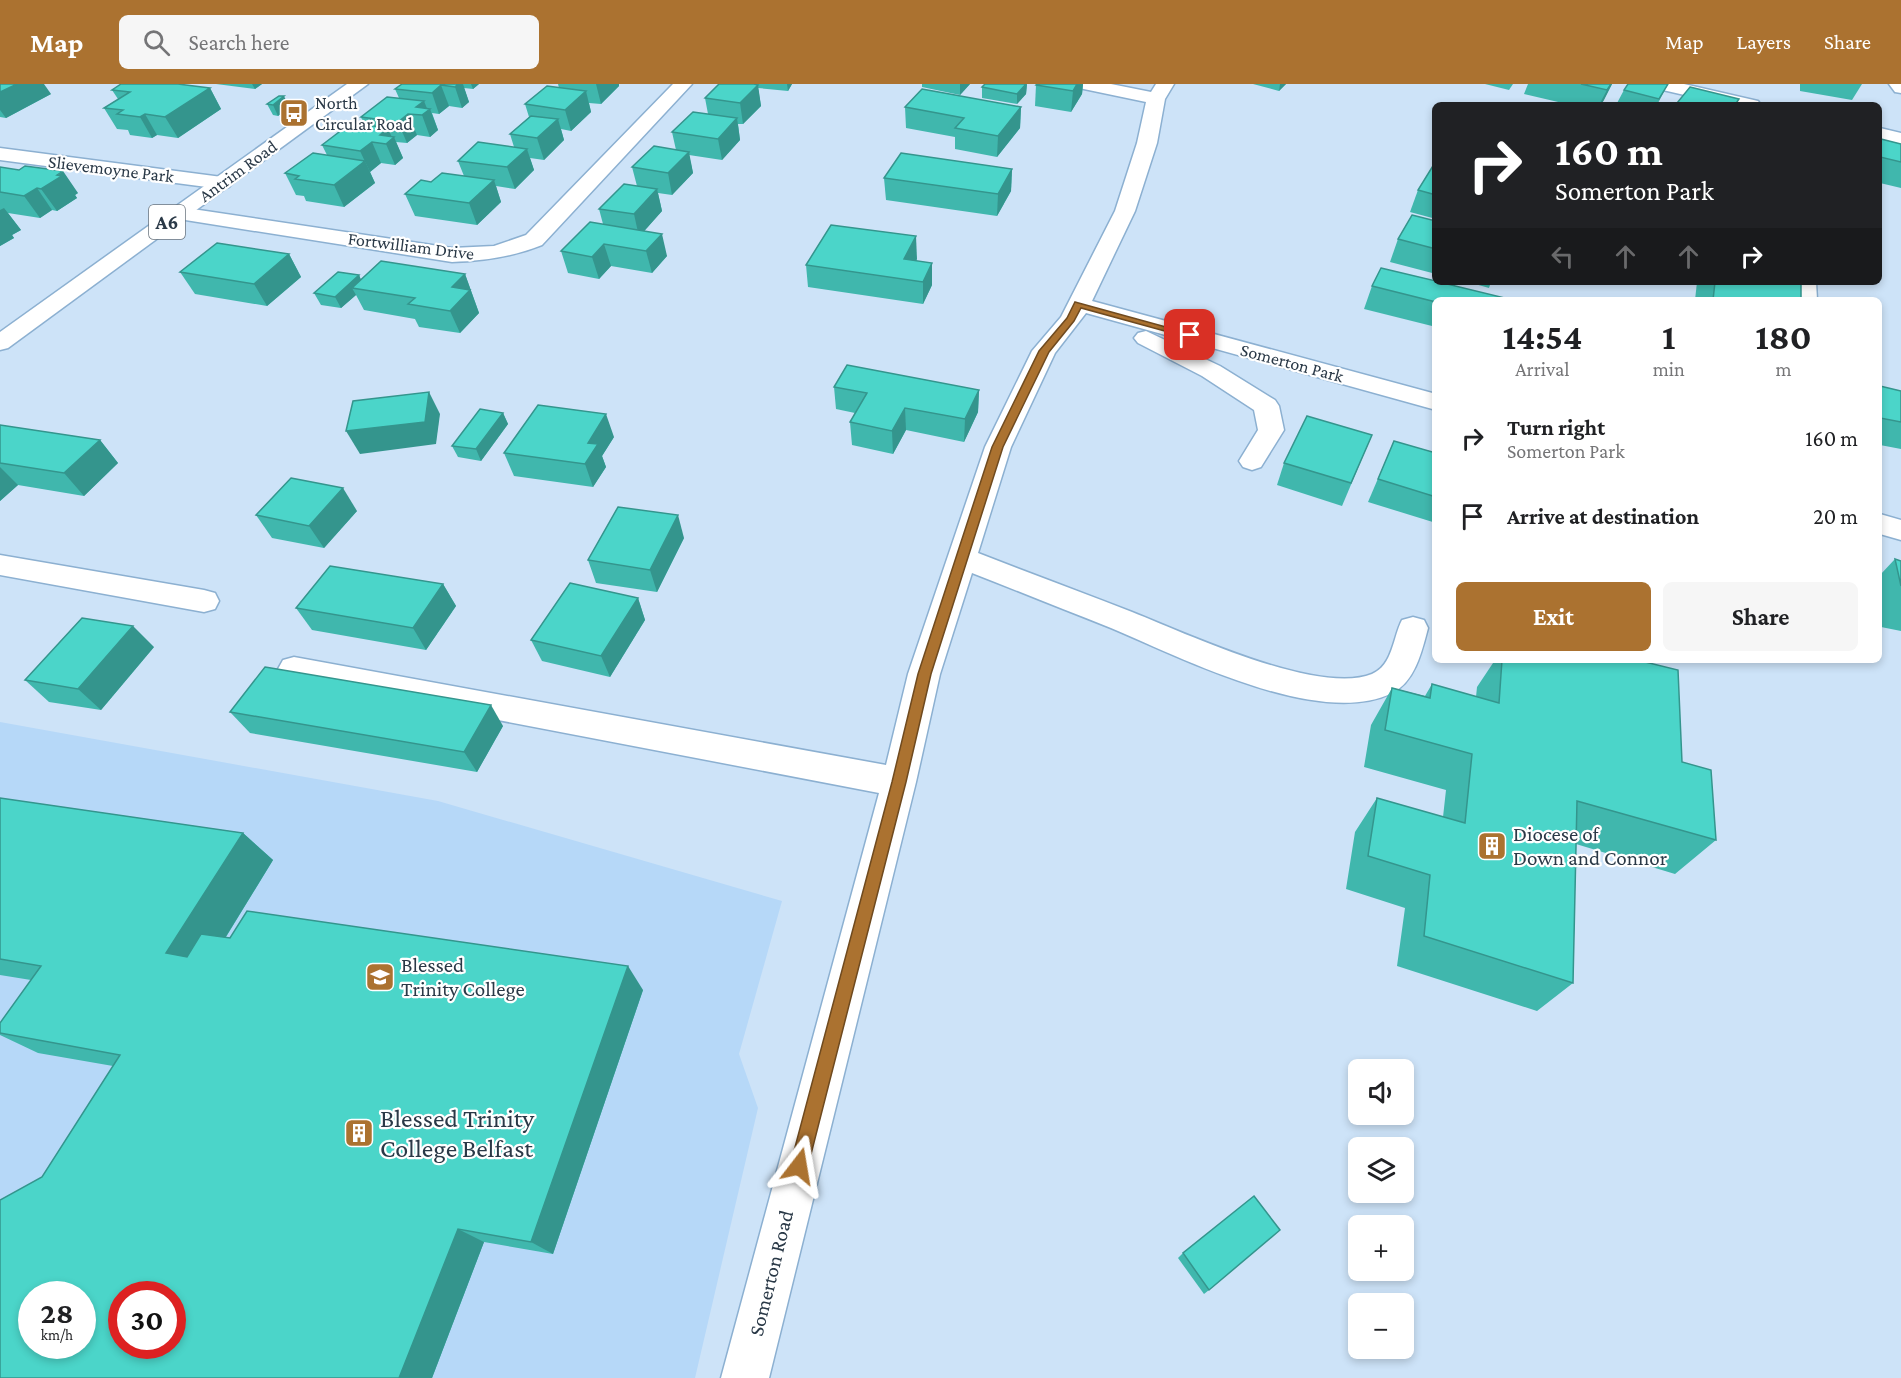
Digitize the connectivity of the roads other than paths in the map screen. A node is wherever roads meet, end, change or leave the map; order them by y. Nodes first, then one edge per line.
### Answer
1 (358, 84) edge
2 (683, 84) edge
3 (1085, 84) edge
4 (1660, 84) edge
5 (1898, 84) edge
6 (1901, 88) edge
7 (1161, 92) edge
8 (1739, 102) edge
9 (1882, 134) edge
10 (1901, 139) edge
11 (0, 154) edge
12 (222, 183) junction
13 (179, 213) junction
14 (1075, 312) junction
15 (0, 342) edge
16 (1432, 401) edge
17 (1252, 461) dead end
18 (1882, 525) edge
19 (1901, 530) edge
20 (962, 558) junction
21 (0, 565) edge
22 (204, 601) dead end
23 (1413, 628) dead end
24 (294, 669) edge
25 (899, 782) junction
26 (745, 1378) edge

1 - 12 street, Antrim Road / A6
2 - 13 street, Fortwilliam Drive
3 - 7 street
4 - 8 street
5 - 6 street
7 - 14 street, Somerton Road
9 - 10 street
11 - 12 street, Slievemoyne Park
12 - 13 street, Antrim Road / A6
13 - 15 street, Antrim Road / A6
14 - 16 street, Somerton Park
14 - 17 street
14 - 20 street, Somerton Road
18 - 19 street
20 - 23 street
20 - 25 street, Somerton Road
21 - 22 street
24 - 25 street
25 - 26 street, Somerton Road

